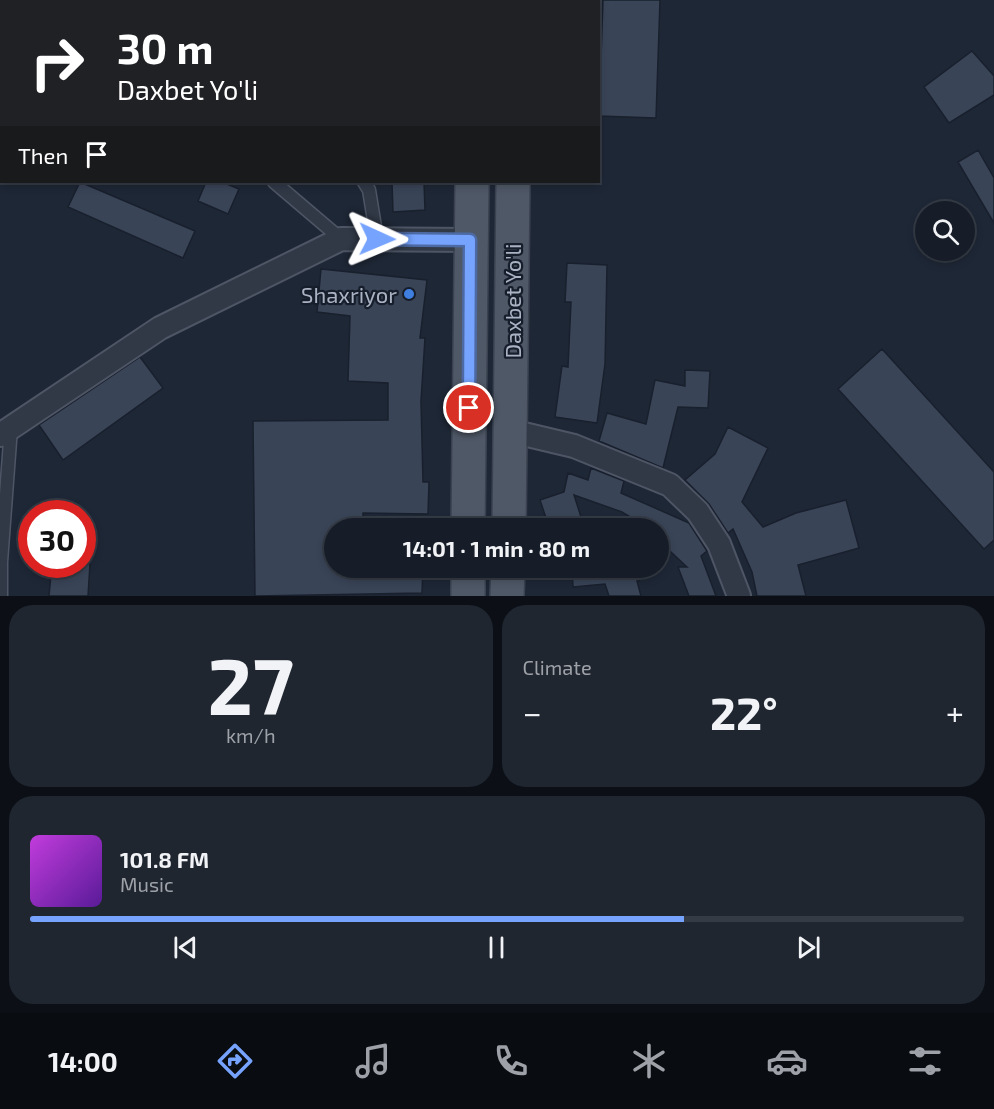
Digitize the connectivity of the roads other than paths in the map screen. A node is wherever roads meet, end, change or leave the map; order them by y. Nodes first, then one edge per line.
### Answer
1 (275, 183) edge
2 (365, 183) edge
3 (472, 183) edge
4 (513, 183) edge
5 (341, 239) junction
6 (377, 239) junction
7 (470, 240) junction
8 (6, 432) edge
9 (511, 432) junction
10 (468, 518) edge
11 (509, 518) edge
12 (468, 578) edge
13 (508, 578) edge
14 (2, 596) edge
15 (468, 596) edge
16 (507, 596) edge
17 (739, 596) edge

1 - 5 lane
2 - 6 lane
3 - 7 main road, Daxbet Yo'li
4 - 9 main road, Daxbet Yo'li
5 - 6 street
5 - 8 street
6 - 7 street
7 - 10 main road, Daxbet Yo'li
8 - 14 lane
9 - 11 main road, Daxbet Yo'li
9 - 17 street
12 - 15 main road
13 - 16 main road

